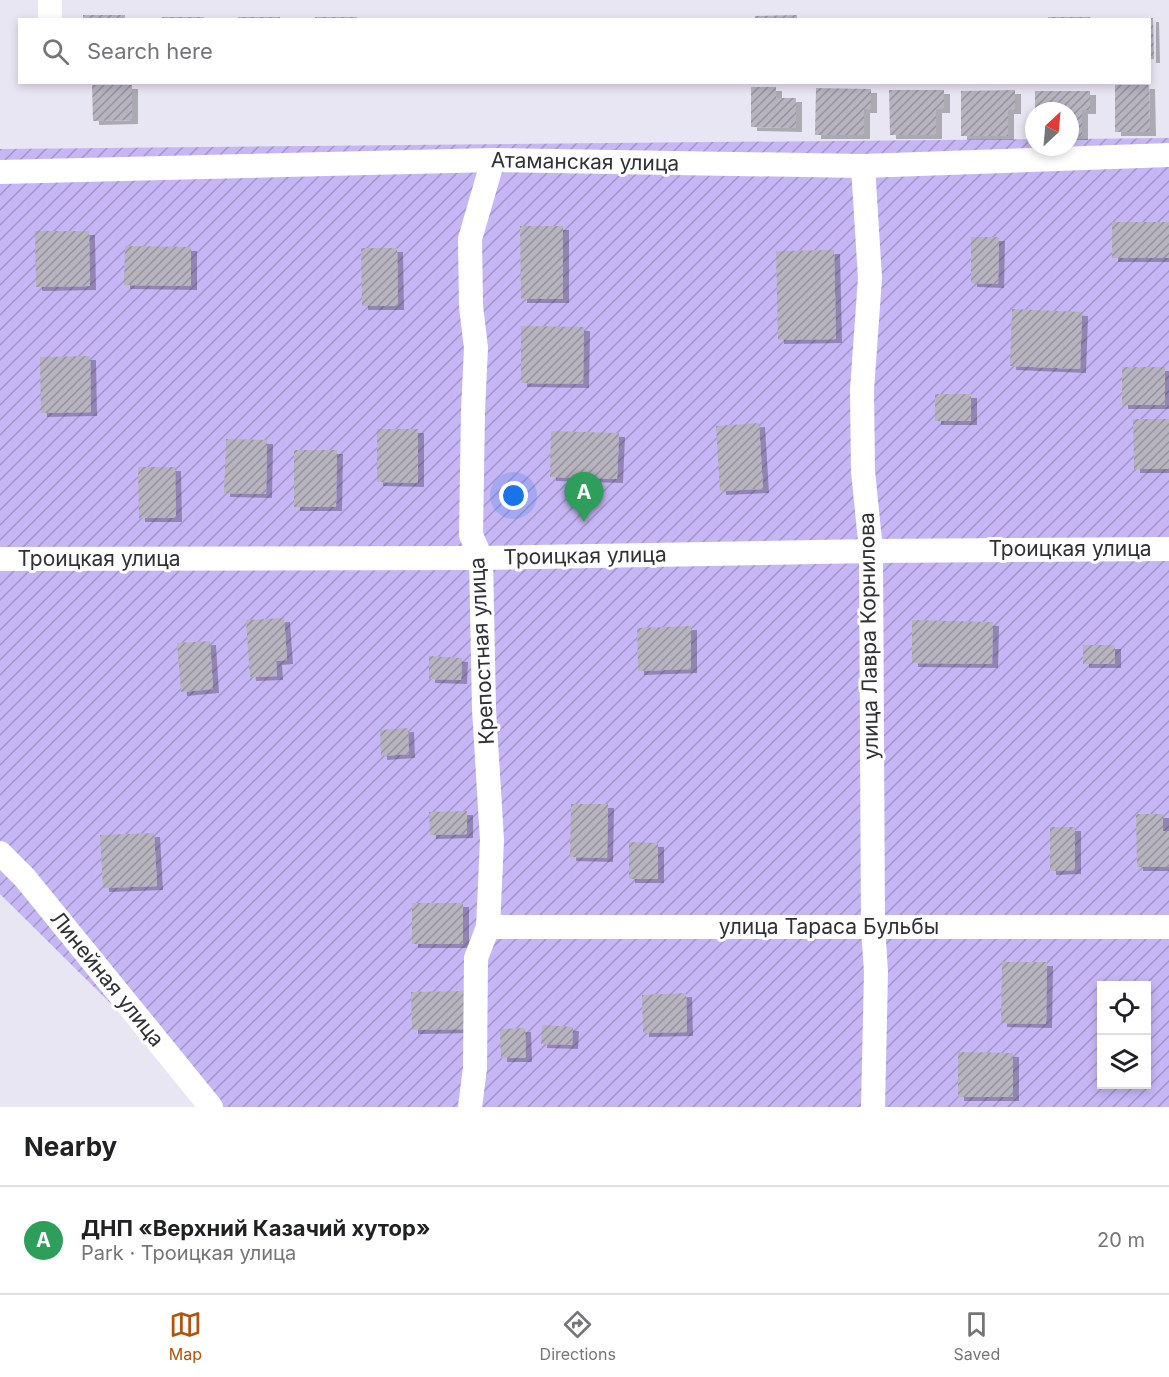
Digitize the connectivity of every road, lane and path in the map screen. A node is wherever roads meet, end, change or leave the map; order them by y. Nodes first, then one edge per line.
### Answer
1 (50, 0) edge
2 (50, 18) edge
3 (1169, 155) edge
4 (493, 160) junction
5 (863, 166) junction
6 (0, 172) edge
7 (1169, 549) edge
8 (871, 551) junction
9 (481, 558) junction
10 (0, 559) edge
11 (0, 853) edge
12 (488, 927) junction
13 (873, 927) junction
14 (1169, 927) edge
15 (211, 1107) edge
16 (470, 1107) edge
17 (873, 1107) edge

1 - 2 street
3 - 5 street, Атаманская улица
4 - 5 street, Атаманская улица
4 - 6 street, Атаманская улица
4 - 9 street, Крепостная улица
5 - 8 street, улица Лавра Корнилова
7 - 8 street, Троицкая улица
8 - 9 street, Троицкая улица
8 - 13 street, улица Лавра Корнилова
9 - 10 street, Троицкая улица
9 - 12 street, Крепостная улица
11 - 15 street, Линейная улица
12 - 13 street, улица Тараса Бульбы
12 - 16 street, Крепостная улица
13 - 14 street, улица Тараса Бульбы
13 - 17 street, улица Лавра Корнилова

